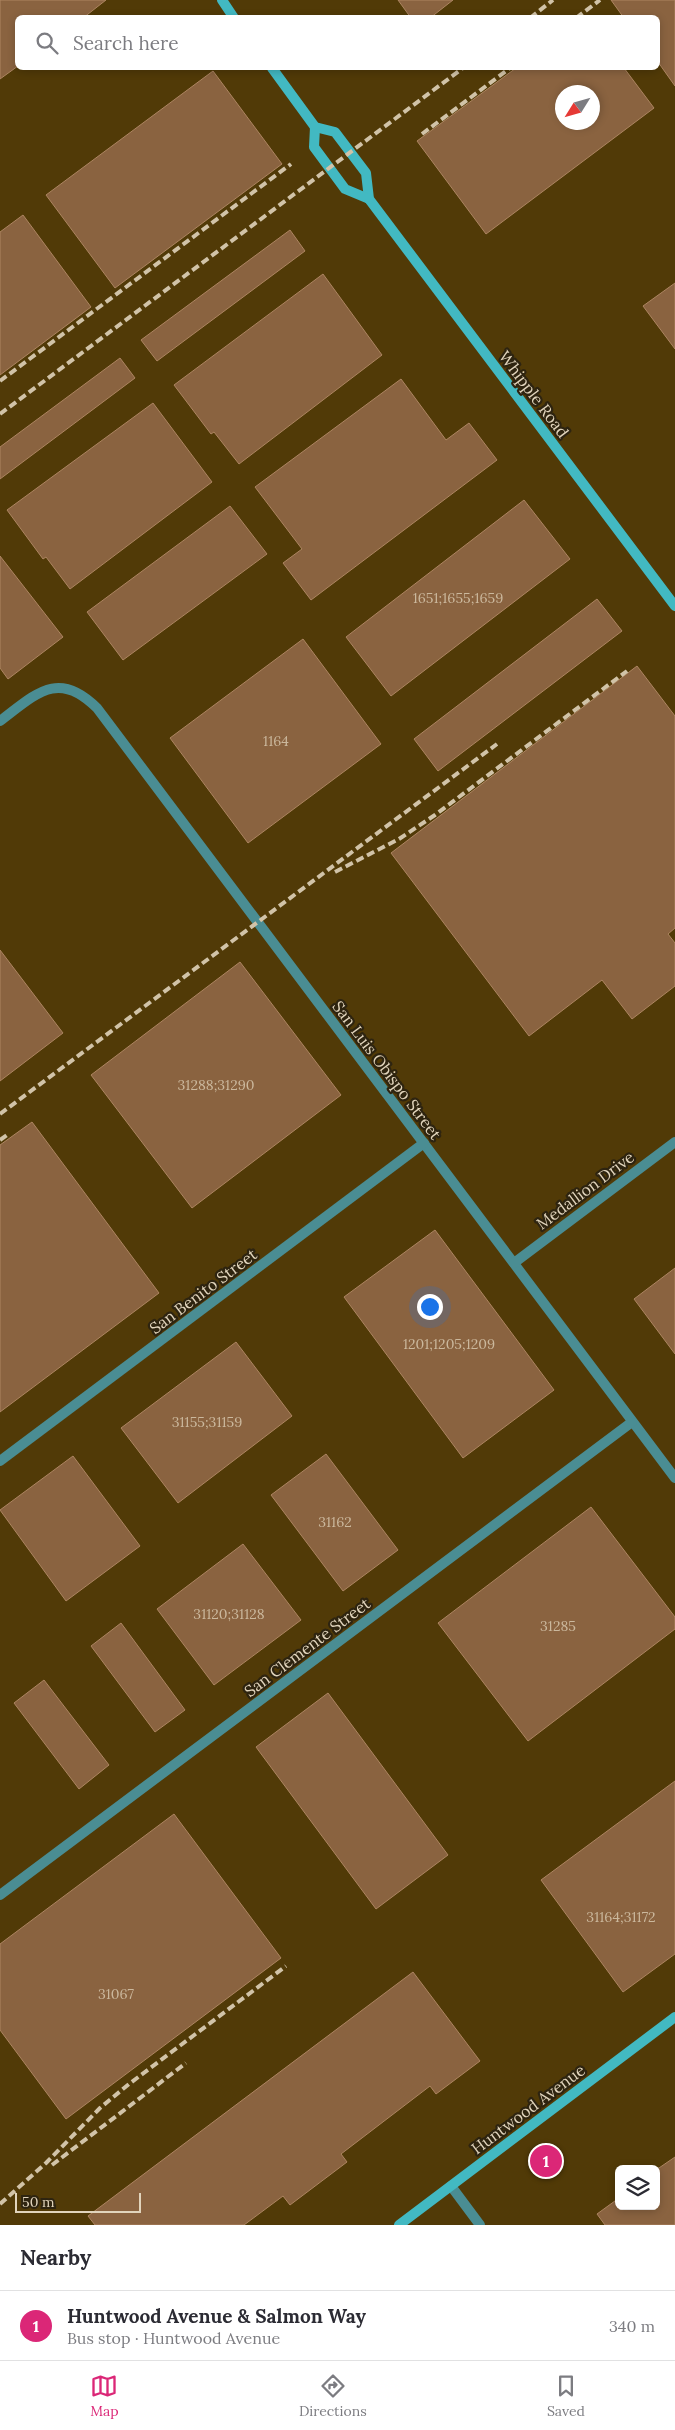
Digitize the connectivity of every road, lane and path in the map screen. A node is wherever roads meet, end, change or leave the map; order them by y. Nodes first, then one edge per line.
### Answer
1 (222, 0) edge
2 (232, 15) edge
3 (273, 70) edge
4 (315, 127) junction
5 (369, 199) junction
6 (675, 606) edge
7 (0, 721) edge
8 (675, 1142) edge
9 (424, 1143) junction
10 (514, 1263) junction
11 (632, 1422) junction
12 (0, 1461) edge
13 (675, 1478) edge
14 (0, 1895) edge
15 (675, 2017) edge
16 (451, 2186) junction
17 (399, 2225) edge
18 (480, 2225) edge

1 - 2 main road
3 - 4 main road
4 - 5 main road
4 - 5 main road
5 - 6 main road, Whipple Road
7 - 9 street, San Luis Obispo Street
8 - 10 street, Medallion Drive
9 - 10 street, San Luis Obispo Street
9 - 12 street, San Benito Street
10 - 11 street, San Luis Obispo Street
11 - 13 street, San Luis Obispo Street
11 - 14 street, San Clemente Street
15 - 16 main road, Huntwood Avenue
16 - 17 main road, Huntwood Avenue
16 - 18 street

